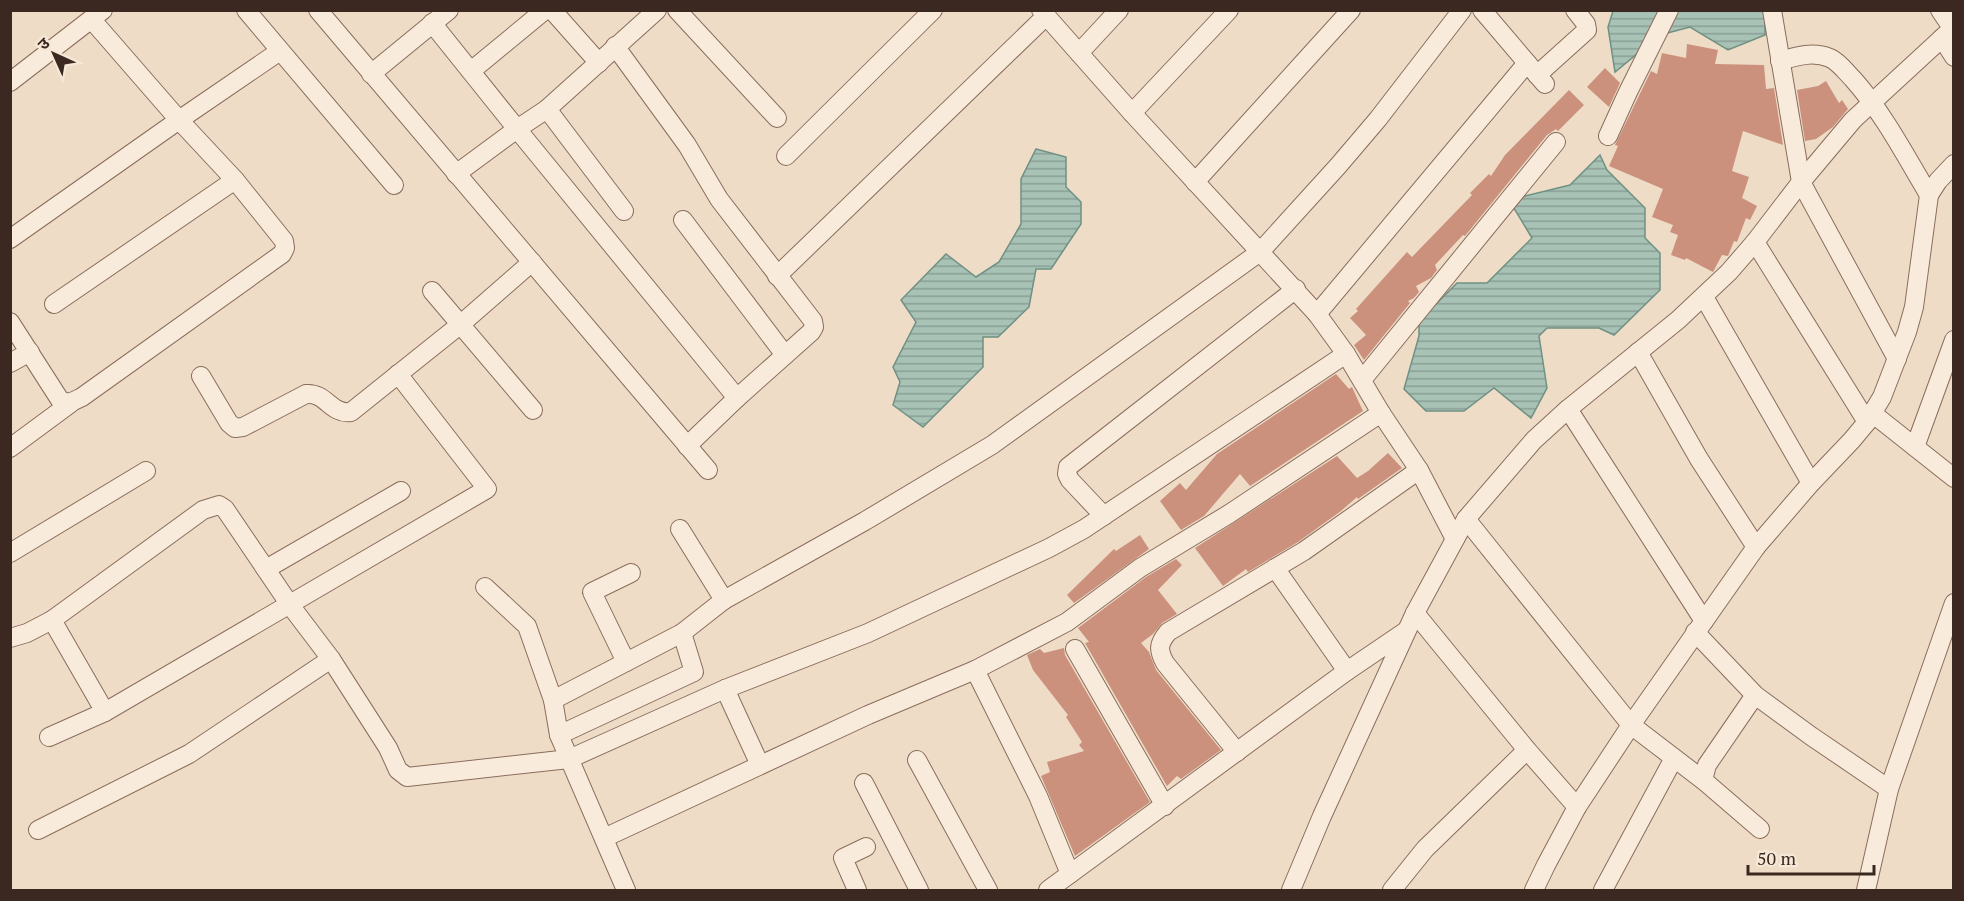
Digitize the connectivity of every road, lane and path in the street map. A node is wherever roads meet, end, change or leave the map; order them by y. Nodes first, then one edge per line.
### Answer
1 (246, 10) edge
2 (449, 10) edge
3 (545, 10) edge
4 (552, 10) edge
5 (657, 10) edge
6 (677, 10) edge
7 (933, 10) edge
8 (1119, 10) edge
9 (1229, 10) edge
10 (1351, 10) edge
11 (1462, 10) edge
12 (1482, 10) edge
13 (1575, 10) edge
14 (1669, 10) edge
15 (1772, 10) edge
16 (1940, 10) edge
17 (319, 11) edge
18 (1043, 14) edge
19 (97, 15) edge
20 (432, 23) junction
21 (1949, 31) edge
22 (615, 46) junction
23 (280, 51) junction
24 (1078, 53) junction
25 (1953, 57) edge
26 (1780, 61) junction
27 (599, 63) junction
28 (471, 71) junction
29 (372, 74) junction
30 (1537, 74) junction
31 (10, 82) edge
32 (1872, 101) junction
33 (547, 109) junction
34 (1132, 113) junction
35 (777, 118) dead end
36 (179, 120) junction
37 (517, 129) junction
38 (1608, 136) dead end
39 (1556, 141) dead end
40 (786, 156) dead end
41 (1953, 164) edge
42 (456, 174) junction
43 (235, 180) junction
44 (1195, 182) junction
45 (1801, 182) junction
46 (394, 184) dead end
47 (1929, 195) junction
48 (624, 211) dead end
49 (683, 220) dead end
50 (10, 239) edge
51 (1755, 242) junction
52 (1260, 252) junction
53 (532, 262) junction
54 (777, 276) junction
55 (1296, 289) junction
56 (432, 291) dead end
57 (1704, 297) junction
58 (54, 304) dead end
59 (1317, 314) junction
60 (10, 322) edge
61 (460, 324) junction
62 (1953, 340) edge
63 (30, 352) junction
64 (1638, 352) junction
65 (1346, 354) junction
66 (785, 355) junction
67 (1897, 359) junction
68 (10, 363) edge
69 (398, 374) junction
70 (201, 376) dead end
71 (1948, 376) edge
72 (1362, 380) junction
73 (737, 398) junction
74 (71, 403) junction
75 (1568, 409) junction
76 (533, 410) dead end
77 (1381, 413) junction
78 (1870, 418) junction
79 (687, 446) junction
80 (1915, 447) junction
81 (10, 448) edge
82 (1419, 470) junction
83 (146, 471) dead end
84 (708, 471) dead end
85 (1953, 478) edge
86 (1811, 483) junction
87 (401, 491) dead end
88 (1104, 516) junction
89 (1466, 519) junction
90 (680, 529) dead end
91 (1455, 539) junction
92 (1756, 547) junction
93 (10, 553) edge
94 (1275, 568) junction
95 (266, 569) junction
96 (631, 573) dead end
97 (485, 587) dead end
98 (724, 600) junction
99 (1953, 603) edge
100 (290, 605) junction
101 (1415, 613) junction
102 (52, 620) junction
103 (1699, 627) junction
104 (1407, 631) junction
105 (682, 633) junction
106 (10, 638) edge
107 (1075, 649) dead end
108 (331, 659) junction
109 (626, 662) junction
110 (975, 669) junction
111 (1347, 671) junction
112 (725, 689) junction
113 (1755, 695) junction
114 (553, 700) junction
115 (105, 712) junction
116 (1631, 725) junction
117 (559, 735) junction
118 (49, 737) dead end
119 (1527, 750) junction
120 (1237, 752) junction
121 (1674, 758) junction
122 (569, 759) junction
123 (917, 760) dead end
124 (760, 765) junction
125 (1703, 780) junction
126 (864, 783) dead end
127 (1889, 789) junction
128 (1165, 806) junction
129 (1577, 807) junction
130 (1760, 829) dead end
131 (38, 830) dead end
132 (604, 838) junction
133 (866, 847) dead end
134 (1070, 874) junction
135 (1292, 890) edge
136 (626, 891) edge
137 (857, 891) edge
138 (919, 891) edge
139 (988, 891) edge
140 (1048, 891) edge
141 (1392, 891) edge
142 (1534, 891) edge
143 (1603, 891) edge
144 (1866, 891) edge

1 - 23 street
2 - 20 street
3 - 28 street
4 - 27 street
5 - 22 street
6 - 35 street
7 - 40 street
8 - 24 street
9 - 34 street
10 - 44 street
11 - 52 street
12 - 30 street
13 - 30 street
14 - 38 street
15 - 26 street
16 - 21 street
17 - 29 street
18 - 24 street
18 - 54 street
19 - 31 street
19 - 36 street
20 - 28 street
20 - 29 street
21 - 25 street
21 - 32 street
22 - 27 street
22 - 54 street
23 - 36 street
23 - 46 street
24 - 34 street
26 - 32 street
26 - 45 street
27 - 33 street
28 - 37 street
29 - 42 street
30 - 59 street
32 - 45 street
32 - 47 street
33 - 37 street
33 - 48 street
34 - 44 street
36 - 43 street
36 - 50 street
37 - 42 street
37 - 73 street
39 - 72 street
41 - 47 street
42 - 53 street
43 - 58 street
43 - 74 street
44 - 52 street
45 - 51 street
45 - 67 street
47 - 67 street
49 - 66 street
51 - 57 street
51 - 78 street
52 - 55 street
52 - 98 street
53 - 61 street
53 - 79 street
54 - 66 street
55 - 59 street
55 - 88 street
56 - 61 street
57 - 64 street
57 - 86 street
59 - 65 street
60 - 63 street
61 - 69 street
61 - 76 street
62 - 71 street
63 - 68 street
63 - 74 street
64 - 75 street
64 - 92 street
65 - 72 street
65 - 88 street
66 - 73 street
67 - 78 street
69 - 70 street
69 - 100 street
71 - 80 street
72 - 77 street
73 - 79 street
74 - 81 street
75 - 89 street
75 - 103 street
77 - 82 street
77 - 110 street
78 - 80 street
78 - 86 street
79 - 84 street
80 - 85 street
82 - 91 street
82 - 94 street
83 - 93 street
86 - 92 street
87 - 95 street
88 - 112 street
89 - 91 street
89 - 116 street
90 - 98 street
91 - 101 street
92 - 103 street
94 - 111 street
94 - 120 street
95 - 100 street
95 - 102 street
96 - 109 street
97 - 114 street
98 - 105 street
99 - 127 street
100 - 108 street
100 - 115 street
101 - 104 street
101 - 119 street
102 - 106 street
102 - 115 street
103 - 113 street
103 - 116 street
104 - 111 street
104 - 135 street
105 - 109 street
105 - 117 street
107 - 128 street
108 - 122 street
108 - 131 street
109 - 114 street
110 - 124 street
110 - 134 street
111 - 120 street
112 - 122 street
112 - 124 street
113 - 125 street
113 - 127 street
114 - 117 street
115 - 118 street
116 - 121 street
116 - 129 street
117 - 122 street
119 - 129 street
119 - 141 street
120 - 128 street
121 - 125 street
121 - 143 street
122 - 132 street
123 - 139 street
124 - 132 street
125 - 130 street
126 - 138 street
127 - 144 street
128 - 134 street
129 - 142 street
132 - 136 street
133 - 137 street
134 - 140 street

